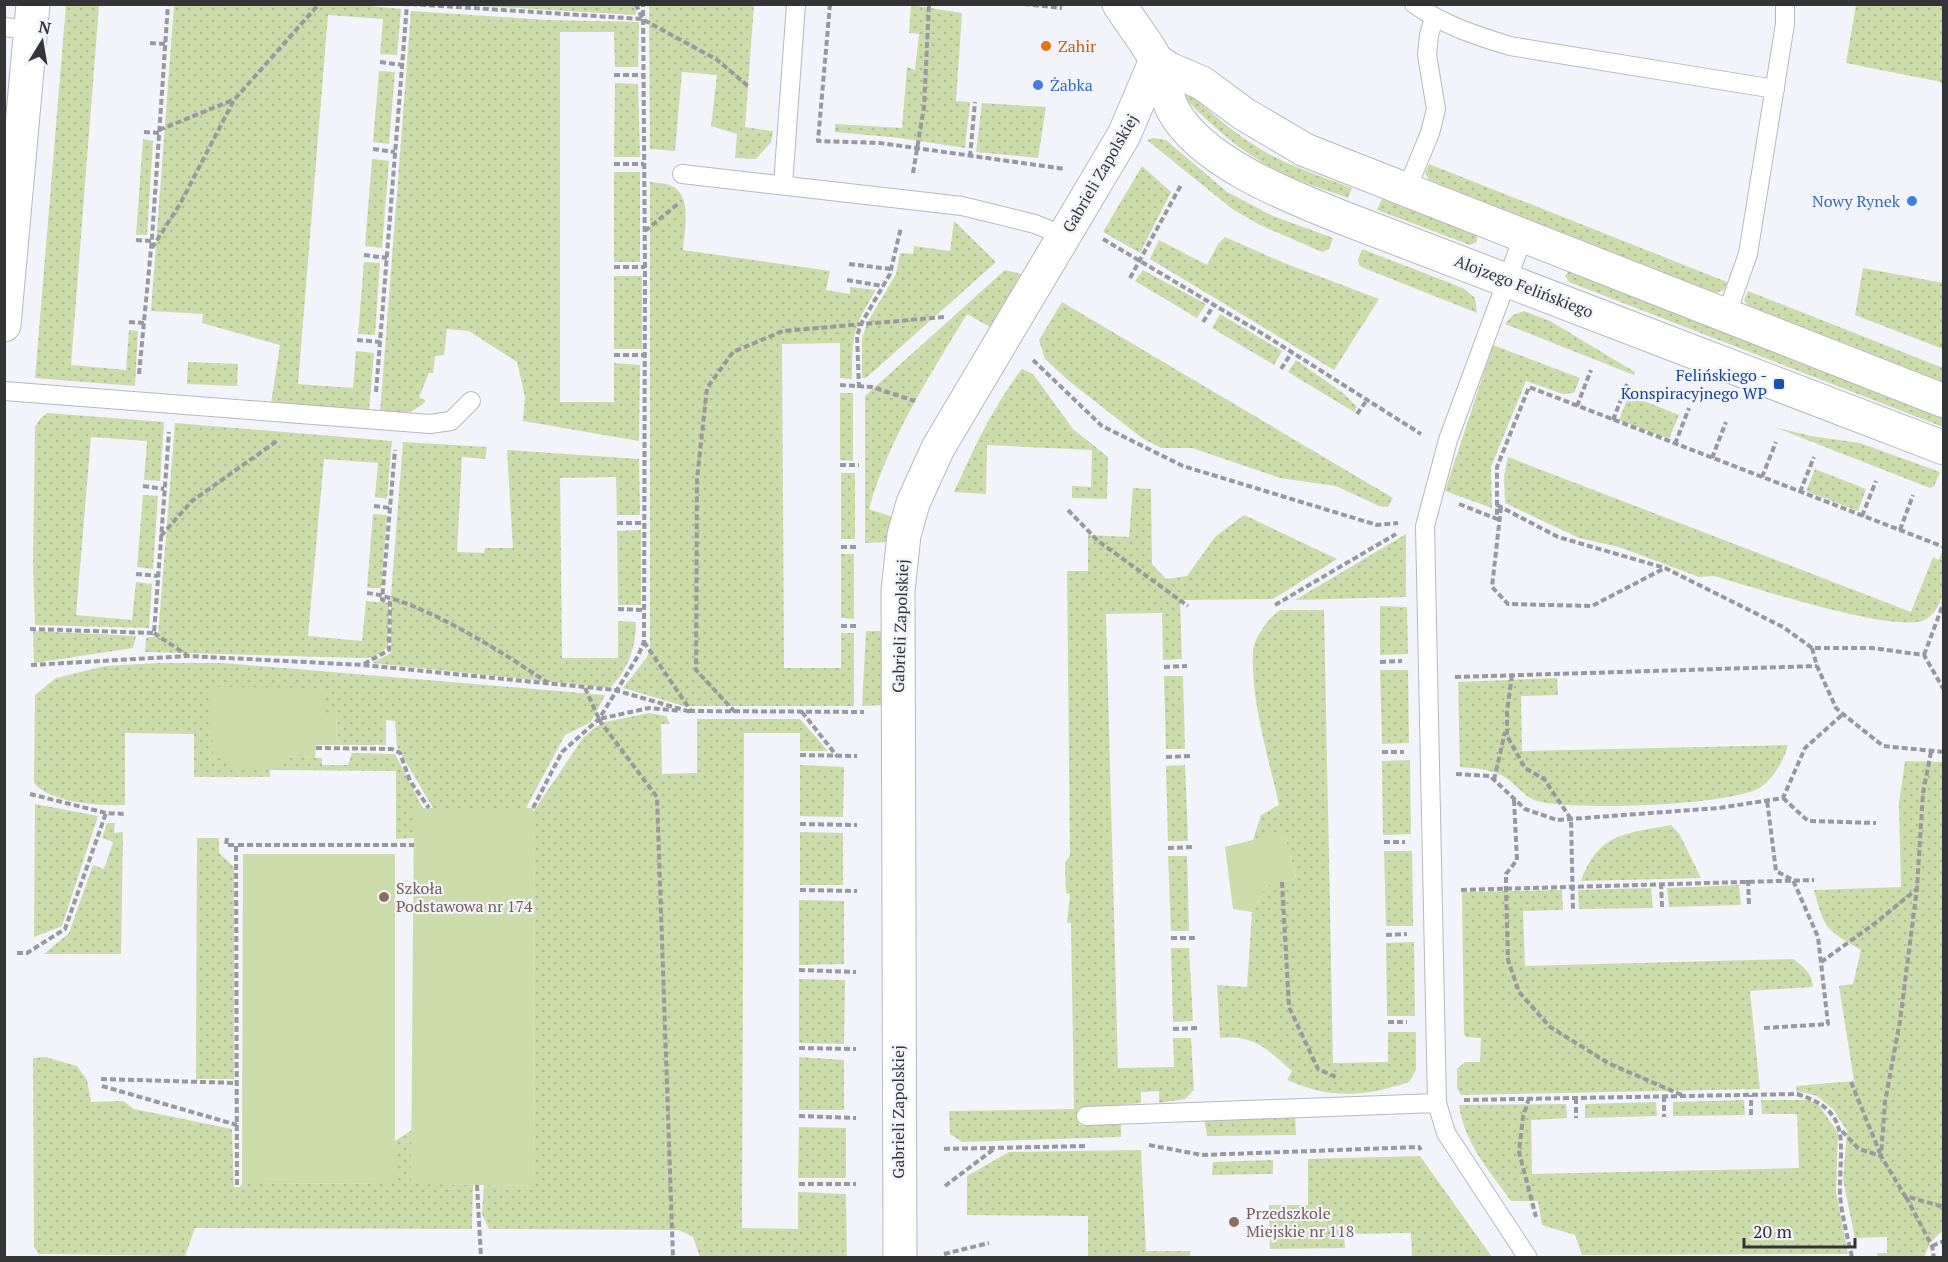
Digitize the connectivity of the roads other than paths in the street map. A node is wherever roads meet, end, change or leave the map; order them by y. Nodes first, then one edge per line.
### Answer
1 (796, 4) edge
2 (1119, 4) edge
3 (1414, 4) edge
4 (1785, 4) edge
5 (1434, 18) junction
6 (23, 20) edge
7 (1156, 60) junction
8 (1775, 89) junction
9 (682, 174) dead end
10 (783, 184) junction
11 (1406, 191) junction
12 (1078, 235) junction
13 (1523, 237) junction
14 (1507, 280) junction
15 (1726, 316) junction
16 (4, 325) edge
17 (4, 391) edge
18 (471, 401) dead end
19 (1944, 401) edge
20 (1944, 448) edge
21 (1445, 1102) junction
22 (1086, 1116) dead end
23 (900, 1257) edge
24 (1528, 1257) edge

1 - 10 lane
2 - 7 street, Alojzego Felińskiego
3 - 5 lane
4 - 8 lane
5 - 8 lane
5 - 11 lane
6 - 16 street
7 - 11 street, Alojzego Felińskiego
7 - 12 street, Gabrieli Zapolskiej
7 - 14 street, Alojzego Felińskiego
8 - 15 lane
9 - 10 lane
10 - 12 lane
11 - 13 street, Alojzego Felińskiego
12 - 23 street, Gabrieli Zapolskiej
13 - 14 lane
13 - 15 street, Alojzego Felińskiego
14 - 20 street, Alojzego Felińskiego
14 - 21 lane
15 - 19 street, Alojzego Felińskiego
17 - 18 lane
21 - 22 lane
21 - 24 lane

